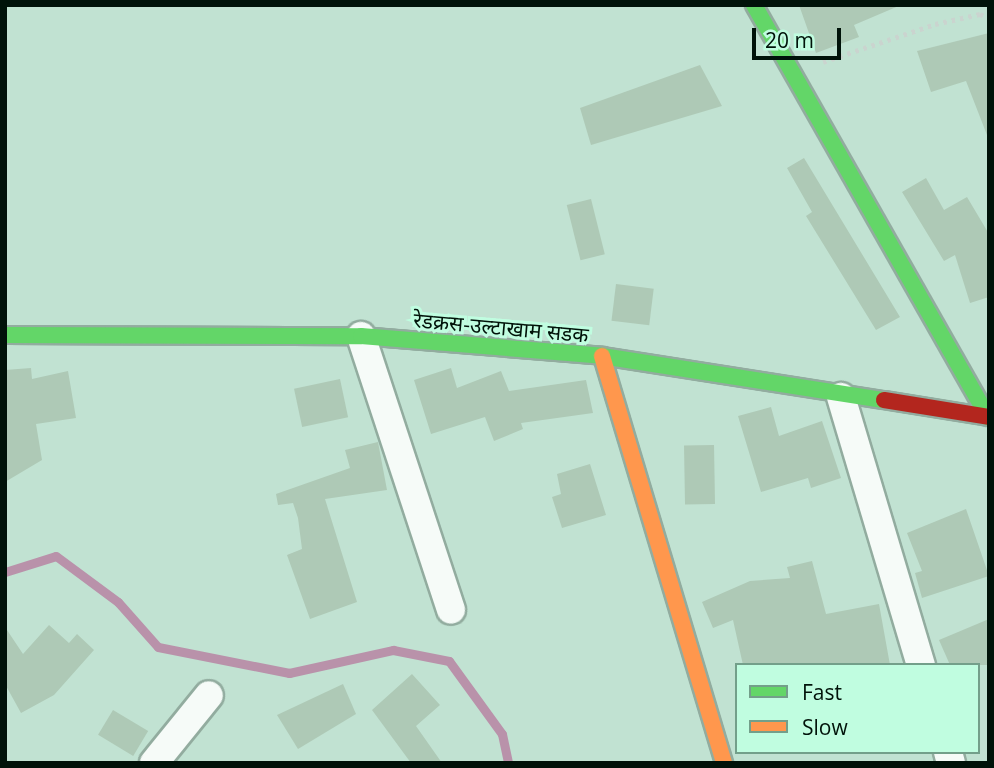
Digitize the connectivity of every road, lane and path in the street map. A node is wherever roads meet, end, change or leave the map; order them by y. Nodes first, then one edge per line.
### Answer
1 (754, 5) edge
2 (989, 18) edge
3 (793, 73) junction
4 (5, 335) edge
5 (360, 337) junction
6 (602, 356) junction
7 (841, 397) junction
8 (988, 417) edge
9 (451, 610) dead end
10 (920, 663) edge
11 (209, 695) dead end
12 (154, 763) edge
13 (724, 763) edge

1 - 3 street
2 - 3 path
3 - 8 street
4 - 5 street, रेडक्रस-उल्टाखाम सडक
5 - 6 street, रेडक्रस-उल्टाखाम सडक
5 - 9 street
6 - 7 street, रेडक्रस-उल्टाखाम सडक
6 - 13 street
7 - 8 street, रेडक्रस-उल्टाखाम सडक
7 - 10 street
11 - 12 street

